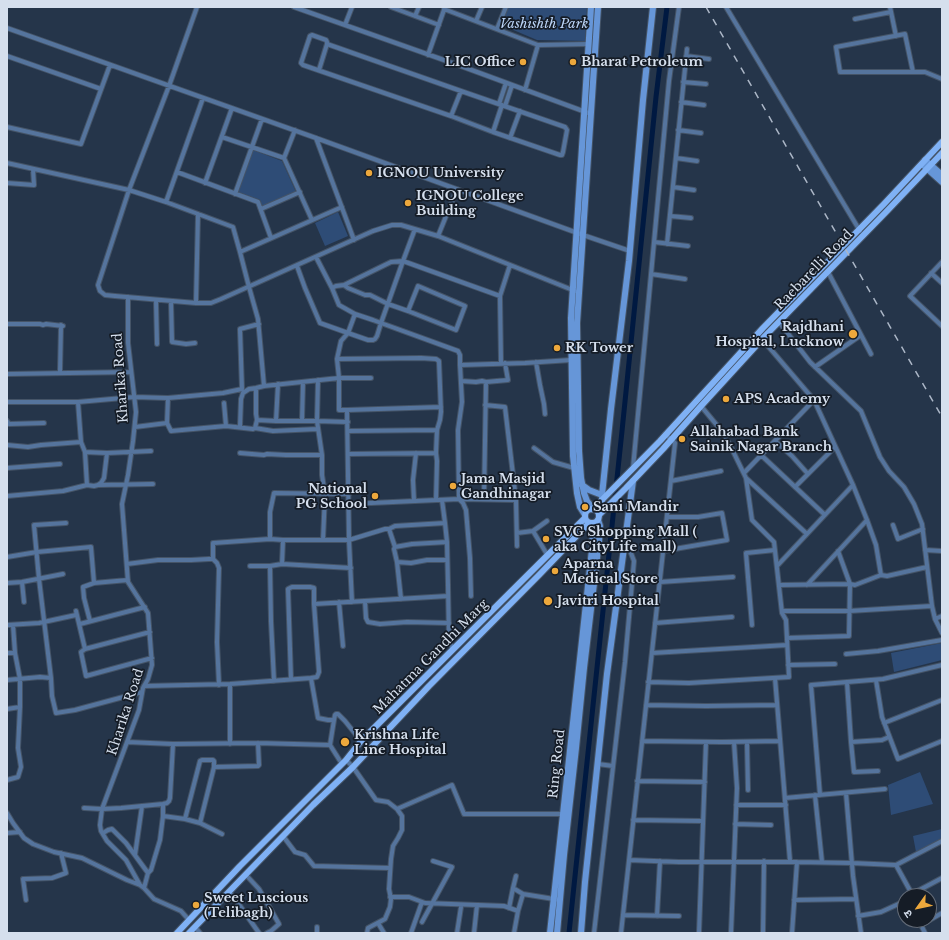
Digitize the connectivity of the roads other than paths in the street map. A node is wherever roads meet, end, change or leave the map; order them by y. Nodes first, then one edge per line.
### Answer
1 (197, 7) edge
2 (294, 7) edge
3 (352, 7) edge
4 (391, 7) edge
5 (419, 7) edge
6 (482, 7) edge
7 (506, 7) edge
8 (591, 7) edge
9 (598, 7) edge
10 (653, 7) edge
11 (679, 7) edge
12 (726, 7) edge
13 (445, 8) edge
14 (891, 9) edge
15 (415, 16) junction
16 (855, 19) dead end
17 (476, 21) junction
18 (345, 25) junction
19 (439, 25) junction
20 (7, 28) edge
21 (497, 29) junction
22 (896, 36) junction
23 (327, 44) junction
24 (589, 44) junction
25 (538, 45) junction
26 (687, 49) dead end
27 (428, 55) junction
28 (7, 56) edge
29 (686, 56) junction
30 (709, 59) dead end
31 (110, 64) junction
32 (318, 70) junction
33 (913, 72) junction
34 (942, 79) edge
35 (683, 82) junction
36 (506, 83) junction
37 (706, 84) dead end
38 (512, 85) junction
39 (169, 86) junction
40 (101, 89) junction
41 (525, 90) junction
42 (461, 91) junction
43 (203, 98) junction
44 (681, 102) junction
45 (502, 105) junction
46 (704, 105) dead end
47 (232, 108) junction
48 (520, 111) junction
49 (584, 112) junction
50 (591, 114) junction
51 (451, 116) junction
52 (262, 119) junction
53 (7, 127) edge
54 (295, 130) junction
55 (678, 130) junction
56 (493, 132) junction
57 (701, 133) dead end
58 (222, 137) junction
59 (316, 138) junction
60 (510, 138) junction
61 (942, 142) edge
62 (252, 147) junction
63 (942, 153) edge
64 (284, 158) junction
65 (676, 158) junction
66 (698, 161) dead end
67 (923, 162) junction
68 (7, 163) edge
69 (929, 167) junction
70 (33, 169) junction
71 (177, 172) junction
72 (941, 173) edge
73 (205, 182) junction
74 (942, 182) edge
75 (7, 183) edge
76 (673, 187) junction
77 (457, 189) junction
78 (129, 190) junction
79 (694, 190) dead end
80 (300, 192) junction
81 (235, 194) junction
82 (166, 202) junction
83 (342, 207) junction
84 (261, 209) junction
85 (198, 214) junction
86 (670, 216) junction
87 (691, 218) dead end
88 (312, 220) junction
89 (415, 229) junction
90 (859, 229) junction
91 (576, 233) junction
92 (583, 235) junction
93 (438, 236) junction
94 (864, 236) junction
95 (271, 238) junction
96 (354, 240) junction
97 (654, 242) junction
98 (667, 244) junction
99 (688, 246) dead end
100 (630, 251) junction
101 (240, 252) junction
102 (316, 257) junction
103 (403, 261) junction
104 (942, 262) edge
105 (510, 265) junction
106 (297, 266) junction
107 (828, 272) junction
108 (651, 274) junction
109 (931, 274) junction
110 (685, 279) dead end
111 (942, 284) edge
112 (344, 285) junction
113 (249, 287) junction
114 (332, 288) junction
115 (572, 290) junction
116 (579, 293) junction
117 (500, 296) junction
118 (128, 297) junction
119 (156, 300) junction
120 (171, 301) junction
121 (196, 303) junction
122 (388, 304) junction
123 (408, 311) junction
124 (355, 314) junction
125 (779, 322) junction
126 (381, 323) junction
127 (7, 324) edge
128 (259, 324) junction
129 (942, 326) edge
130 (348, 333) junction
131 (861, 335) junction
132 (762, 339) junction
133 (195, 343) dead end
134 (157, 344) dead end
135 (871, 354) dead end
136 (337, 359) junction
137 (571, 360) junction
138 (536, 362) junction
139 (503, 363) junction
140 (460, 365) junction
141 (815, 367) junction
142 (131, 372) junction
143 (60, 373) junction
144 (7, 374) edge
145 (339, 378) junction
146 (371, 378) dead end
147 (318, 380) junction
148 (461, 381) junction
149 (303, 382) junction
150 (486, 382) junction
151 (278, 384) junction
152 (264, 386) junction
153 (256, 388) junction
154 (134, 397) junction
155 (168, 398) junction
156 (814, 400) junction
157 (7, 402) edge
158 (78, 402) junction
159 (224, 403) dead end
160 (485, 405) junction
161 (701, 406) junction
162 (441, 407) junction
163 (347, 410) junction
164 (545, 414) dead end
165 (257, 420) junction
166 (7, 421) edge
167 (276, 421) junction
168 (302, 421) junction
169 (317, 421) junction
170 (348, 422) junction
171 (44, 423) dead end
172 (167, 423) junction
173 (226, 426) junction
174 (135, 427) junction
175 (240, 427) junction
176 (255, 428) junction
177 (318, 429) junction
178 (437, 430) junction
179 (348, 431) junction
180 (665, 434) junction
181 (671, 439) junction
182 (775, 441) junction
183 (81, 442) junction
184 (7, 446) edge
185 (835, 447) junction
186 (534, 448) dead end
187 (150, 451) dead end
188 (85, 452) junction
189 (132, 452) junction
190 (107, 453) junction
191 (240, 453) dead end
192 (416, 453) junction
193 (436, 453) junction
194 (348, 454) junction
195 (322, 455) junction
196 (761, 455) junction
197 (60, 464) dead end
198 (7, 468) edge
199 (574, 468) junction
200 (632, 469) junction
201 (721, 471) dead end
202 (744, 473) junction
203 (808, 474) junction
204 (746, 478) junction
205 (633, 481) junction
206 (671, 481) junction
207 (153, 484) dead end
208 (87, 485) junction
209 (98, 485) junction
210 (126, 485) junction
211 (582, 485) junction
212 (852, 486) junction
213 (795, 487) junction
214 (325, 494) junction
215 (349, 494) junction
216 (7, 496) edge
217 (602, 498) junction
218 (459, 499) junction
219 (484, 499) junction
220 (436, 500) junction
221 (442, 500) junction
222 (516, 500) junction
223 (414, 501) junction
224 (349, 504) junction
225 (593, 509) junction
226 (825, 515) junction
227 (667, 517) junction
228 (598, 518) junction
229 (587, 519) junction
230 (867, 520) junction
231 (547, 521) dead end
232 (66, 523) dead end
233 (445, 523) junction
234 (893, 525) dead end
235 (923, 529) junction
236 (389, 530) junction
237 (533, 531) junction
238 (517, 533) junction
239 (807, 534) junction
240 (270, 539) junction
241 (282, 540) junction
242 (323, 540) junction
243 (349, 540) junction
244 (447, 542) junction
245 (517, 546) dead end
246 (624, 546) junction
247 (395, 547) junction
248 (775, 550) junction
249 (925, 550) junction
250 (663, 551) junction
251 (838, 551) junction
252 (942, 551) edge
253 (37, 552) junction
254 (548, 556) junction
255 (7, 557) edge
256 (213, 560) junction
257 (447, 560) junction
258 (397, 562) junction
259 (126, 564) junction
260 (282, 564) junction
261 (250, 566) dead end
262 (270, 566) junction
263 (777, 566) junction
264 (927, 567) junction
265 (351, 568) junction
266 (64, 574) dead end
267 (882, 575) junction
268 (733, 577) dead end
269 (39, 579) junction
270 (128, 580) junction
271 (22, 582) junction
272 (660, 582) junction
273 (7, 583) edge
274 (94, 583) junction
275 (850, 584) junction
276 (779, 585) junction
277 (807, 585) junction
278 (448, 596) junction
279 (471, 596) dead end
280 (401, 599) junction
281 (365, 601) junction
282 (24, 602) dead end
283 (339, 602) junction
284 (352, 602) junction
285 (314, 604) junction
286 (932, 606) junction
287 (145, 607) junction
288 (782, 611) junction
289 (849, 611) junction
290 (942, 616) edge
291 (732, 617) dead end
292 (935, 619) junction
293 (90, 621) junction
294 (44, 622) junction
295 (449, 623) junction
296 (655, 623) junction
297 (13, 624) junction
298 (80, 624) junction
299 (7, 625) edge
300 (752, 626) dead end
301 (150, 632) junction
302 (942, 633) edge
303 (787, 638) junction
304 (942, 640) edge
305 (343, 646) dead end
306 (787, 646) junction
307 (85, 649) junction
308 (453, 650) junction
309 (7, 653) edge
310 (15, 653) junction
311 (652, 653) junction
312 (846, 654) dead end
313 (152, 658) junction
314 (835, 664) dead end
315 (788, 665) junction
316 (942, 665) edge
317 (51, 678) junction
318 (311, 678) junction
319 (775, 678) junction
320 (20, 679) junction
321 (291, 679) junction
322 (7, 680) edge
323 (876, 680) junction
324 (274, 681) junction
325 (648, 682) junction
326 (847, 682) junction
327 (219, 684) junction
328 (230, 684) junction
329 (144, 686) junction
330 (142, 692) junction
331 (942, 700) edge
332 (646, 705) junction
333 (777, 705) junction
334 (20, 707) junction
335 (7, 709) edge
336 (334, 720) junction
337 (884, 723) junction
338 (889, 737) junction
339 (361, 741) junction
340 (642, 741) junction
341 (780, 741) junction
342 (942, 741) edge
343 (127, 742) junction
344 (706, 742) junction
345 (734, 742) junction
346 (746, 742) junction
347 (851, 742) junction
348 (173, 744) junction
349 (230, 744) junction
350 (258, 744) junction
351 (330, 745) junction
352 (344, 762) junction
353 (598, 764) junction
354 (613, 766) junction
355 (214, 767) junction
356 (353, 767) junction
357 (878, 771) dead end
358 (7, 780) edge
359 (637, 781) junction
360 (705, 782) junction
361 (885, 789) dead end
362 (748, 790) dead end
363 (846, 793) junction
364 (815, 795) junction
365 (820, 795) junction
366 (785, 798) junction
367 (163, 804) junction
368 (736, 805) junction
369 (786, 805) junction
370 (142, 806) junction
371 (84, 808) dead end
372 (397, 809) junction
373 (102, 810) junction
374 (7, 813) edge
375 (566, 814) junction
376 (163, 816) junction
377 (185, 819) junction
378 (633, 820) junction
379 (703, 821) junction
380 (200, 823) junction
381 (735, 824) junction
382 (771, 825) dead end
383 (20, 832) junction
384 (7, 833) edge
385 (103, 833) junction
386 (222, 834) dead end
387 (283, 836) junction
388 (942, 841) edge
389 (61, 853) junction
390 (135, 855) junction
391 (433, 860) dead end
392 (629, 860) junction
393 (660, 861) junction
394 (764, 861) junction
395 (702, 862) junction
396 (733, 862) junction
397 (790, 862) junction
398 (797, 862) junction
399 (822, 862) junction
400 (852, 862) junction
401 (896, 865) junction
402 (390, 868) junction
403 (148, 873) junction
404 (246, 875) junction
405 (516, 876) dead end
406 (942, 878) edge
407 (142, 886) junction
408 (513, 888) junction
409 (908, 888) edge
410 (924, 888) edge
411 (229, 892) junction
412 (523, 894) junction
413 (390, 897) junction
414 (856, 899) junction
415 (26, 900) dead end
416 (556, 900) junction
417 (794, 900) junction
418 (422, 902) junction
419 (433, 903) junction
420 (476, 904) junction
421 (897, 905) edge
422 (460, 907) dead end
423 (509, 908) junction
424 (518, 911) junction
425 (623, 915) junction
426 (657, 916) junction
427 (679, 916) dead end
428 (858, 916) junction
429 (189, 920) junction
430 (422, 922) dead end
431 (378, 923) junction
432 (195, 927) junction
433 (317, 927) dead end
434 (177, 933) edge
435 (189, 933) edge
436 (200, 933) edge
437 (259, 933) edge
438 (267, 933) edge
439 (317, 933) edge
440 (367, 933) edge
441 (384, 933) edge
442 (411, 933) edge
443 (457, 933) edge
444 (474, 933) edge
445 (514, 933) edge
446 (550, 933) edge
447 (557, 933) edge
448 (581, 933) edge
449 (594, 933) edge
450 (621, 933) edge
451 (700, 933) edge
452 (731, 933) edge
453 (763, 933) edge
454 (792, 933) edge
455 (861, 933) edge

1 - 39 street
2 - 18 street
3 - 18 street
4 - 15 street
5 - 15 street
6 - 17 street
7 - 21 street
8 - 24 street, Ring Road
9 - 50 street
10 - 100 street
11 - 97 street
12 - 90 street
13 - 17 street
13 - 19 street
14 - 16 street
14 - 22 street
15 - 19 street
17 - 21 street
18 - 27 street
19 - 27 street
20 - 31 street
21 - 25 street
22 - 33 street
22 - 33 street
23 - 32 street
23 - 32 street
23 - 42 street
24 - 25 street
24 - 49 street, Ring Road
25 - 41 street
26 - 29 street
27 - 36 street
28 - 40 street
29 - 30 street
29 - 35 street
31 - 39 street
31 - 40 street
32 - 51 street
33 - 34 street
35 - 37 street
35 - 44 street
36 - 38 street
36 - 45 street
38 - 41 street
38 - 45 street
39 - 43 street
39 - 78 street
40 - 53 street
41 - 49 street
42 - 45 street
42 - 51 street
43 - 47 street
43 - 71 street
44 - 46 street
44 - 55 street
45 - 48 street
45 - 56 street
47 - 52 street
47 - 58 street
48 - 60 street
48 - 60 street
49 - 50 street
49 - 91 street, Ring Road
50 - 92 street
51 - 56 street
52 - 54 street
52 - 62 street
54 - 59 street
54 - 64 street
55 - 57 street
55 - 65 street
56 - 60 street
58 - 62 street
58 - 73 street
59 - 77 street
59 - 83 street
61 - 67 main road
62 - 64 street
62 - 81 street
63 - 69 main road, Raebarelli Road
64 - 80 street
65 - 66 street
65 - 76 street
67 - 69 street
67 - 90 main road
68 - 70 street
69 - 72 street
69 - 74 street
69 - 94 main road, Raebarelli Road
70 - 75 street
70 - 78 street
71 - 73 street
71 - 82 street
73 - 81 street
76 - 79 street
76 - 86 street
77 - 91 street
77 - 93 street
78 - 82 street
78 - 118 street
80 - 84 street
80 - 88 street
81 - 84 street
82 - 85 street
83 - 88 street
83 - 96 street
84 - 95 street
85 - 101 street
85 - 121 street
86 - 87 street
86 - 98 street
88 - 95 street
89 - 93 street
89 - 96 street
89 - 103 street
90 - 94 street
90 - 180 main road
91 - 92 street
91 - 115 street, Ring Road
92 - 100 street
92 - 116 street
93 - 105 street
94 - 107 main road, Raebarelli Road
95 - 101 street
96 - 102 street
97 - 98 street
97 - 108 street
98 - 99 street
100 - 217 street
101 - 113 street
102 - 106 street
102 - 114 street
103 - 112 street
103 - 117 street
103 - 122 street
104 - 109 street
105 - 115 street
105 - 117 street
106 - 113 street
106 - 130 street
107 - 125 main road, Raebarelli Road
107 - 131 street
108 - 110 street
108 - 200 street
109 - 111 street
109 - 129 street
112 - 114 street
112 - 122 street
113 - 121 street
113 - 128 street
114 - 124 street
115 - 116 street
115 - 137 street, Ring Road
116 - 211 street
117 - 139 street
118 - 119 street
118 - 142 street, Kharika Road
119 - 120 street
119 - 134 street
120 - 121 street
120 - 133 street
122 - 123 street
122 - 126 street
123 - 123 street
124 - 126 street
124 - 130 street
125 - 132 main road, Raebarelli Road
125 - 141 street
126 - 130 street
126 - 140 street
127 - 143 street
128 - 152 street
128 - 155 street
130 - 136 street
131 - 135 street
131 - 141 street
132 - 156 street
132 - 161 main road, Raebarelli Road
136 - 145 street
136 - 162 street
137 - 138 street
137 - 199 street, Ring Road
138 - 139 street
138 - 164 street
139 - 140 street
139 - 150 street
140 - 148 street
141 - 235 street
142 - 143 street
142 - 154 street, Kharika Road
143 - 144 street
145 - 146 street
145 - 147 street
145 - 163 street
147 - 149 street
147 - 169 street
148 - 150 street
148 - 218 street
149 - 151 street
149 - 168 street
150 - 160 street
151 - 152 street
151 - 167 street
152 - 153 street
153 - 165 street
153 - 175 street
154 - 155 street
154 - 158 street
154 - 174 street, Kharika Road
155 - 172 street
156 - 182 street
156 - 185 street
157 - 158 street
158 - 183 street
159 - 173 street
160 - 219 street
160 - 222 street
161 - 181 main road, Raebarelli Road
161 - 202 street
162 - 163 street
162 - 178 street
163 - 170 street
165 - 167 street
165 - 176 street
166 - 171 street
167 - 168 street
168 - 169 street
169 - 170 street
169 - 177 street
170 - 179 street
172 - 173 street
172 - 174 street
173 - 175 street
174 - 189 street, Kharika Road
175 - 176 street
176 - 177 street
177 - 195 street
178 - 179 street
178 - 193 street
179 - 194 street
180 - 181 street
180 - 200 main road
181 - 205 main road, Raebarelli Road
181 - 206 street
182 - 196 street
182 - 203 street
183 - 184 street
183 - 188 street
185 - 203 street
185 - 212 street
186 - 199 street
187 - 189 street
188 - 190 street
188 - 208 street
189 - 190 street
189 - 210 street, Kharika Road
190 - 209 street
191 - 195 street
192 - 193 street
192 - 194 street
192 - 223 street
193 - 220 street
194 - 215 street
195 - 214 street
196 - 202 street
196 - 213 street
197 - 198 street
199 - 229 street, Ring Road
200 - 217 main road
201 - 206 street
202 - 204 street
203 - 213 street
204 - 239 street
204 - 248 street
205 - 228 main road, Raebarelli Road
205 - 246 street
206 - 227 street
207 - 210 street
208 - 209 street
208 - 216 street
209 - 210 street
210 - 259 street, Kharika Road
211 - 217 street
211 - 225 street
212 - 226 street
212 - 230 street
213 - 226 street
214 - 215 street
214 - 240 street
214 - 242 street
215 - 224 street
217 - 225 main road
218 - 219 street
218 - 221 street
218 - 279 street
219 - 222 street
220 - 221 street
220 - 223 street
221 - 233 street
222 - 238 street
223 - 224 street
224 - 243 street
225 - 228 main road
225 - 229 main road
226 - 239 street
227 - 250 street
227 - 250 street
228 - 229 main road
228 - 375 street
229 - 254 main road, Mahatma Gandhi Marg
229 - 356 main road
229 - 375 street, Ring Road
230 - 251 street
230 - 267 street
231 - 237 street
232 - 253 street
233 - 236 street
233 - 244 street
234 - 235 street
235 - 249 street
236 - 243 street
236 - 247 street
237 - 238 street
237 - 254 street
238 - 245 street
239 - 263 street
240 - 241 street
240 - 256 street
241 - 242 street
241 - 260 street
242 - 243 street
243 - 265 street
244 - 247 street
244 - 257 street
246 - 353 street
246 - 354 street
247 - 258 street
248 - 263 street
248 - 300 street
249 - 252 street
249 - 264 street
250 - 272 street
251 - 275 street
251 - 277 street
253 - 255 street
253 - 269 street
253 - 274 street
254 - 308 main road, Mahatma Gandhi Marg
256 - 259 street
256 - 327 street
257 - 258 street
257 - 278 street
258 - 280 street
259 - 270 street, Kharika Road
260 - 262 street
260 - 265 street
261 - 262 street
262 - 324 street
263 - 276 street
264 - 267 street
264 - 286 street
265 - 284 street
266 - 269 street
267 - 275 street
268 - 272 street
269 - 271 street
269 - 294 street
270 - 274 street
270 - 287 street, Kharika Road
271 - 273 street
271 - 282 street
272 - 296 street
274 - 293 street
275 - 277 street
275 - 289 street
276 - 277 street
276 - 288 street
278 - 280 street
278 - 295 street
280 - 281 street
281 - 284 street
281 - 295 street
283 - 284 street
283 - 285 street
283 - 305 street
285 - 318 street
285 - 321 street
286 - 289 street
286 - 292 street
287 - 293 street
287 - 301 street, Kharika Road
288 - 289 street
288 - 303 street
289 - 303 street
290 - 292 street
291 - 296 street
292 - 302 street
293 - 298 street
294 - 297 street
294 - 298 street
294 - 317 street
295 - 308 street
296 - 311 street
297 - 299 street
297 - 310 street
298 - 307 street
301 - 307 street
301 - 313 street, Kharika Road
303 - 306 street
304 - 312 street
306 - 311 street
306 - 315 street
307 - 313 street
308 - 339 main road, Mahatma Gandhi Marg
309 - 310 street
310 - 320 street
311 - 325 street
313 - 329 street, Kharika Road
314 - 315 street
315 - 319 street
316 - 323 street
317 - 320 street
317 - 330 street
318 - 321 street
318 - 336 street
319 - 325 street
319 - 333 street
320 - 322 street
320 - 334 street
321 - 324 street
323 - 326 street
323 - 337 street
324 - 328 street
325 - 332 street
326 - 347 street
326 - 365 street
327 - 328 street
327 - 329 street
328 - 349 street
329 - 330 street, Kharika Road
330 - 343 street, Kharika Road
331 - 337 street
332 - 333 street
332 - 340 street
333 - 341 street
334 - 335 street
334 - 358 street
336 - 339 street
336 - 351 street
337 - 338 street
338 - 342 street
338 - 347 street
339 - 352 main road, Mahatma Gandhi Marg
340 - 344 street
340 - 359 street
341 - 346 street
341 - 366 street
343 - 348 street
343 - 373 street, Kharika Road
344 - 345 street
344 - 360 street
345 - 346 street
345 - 368 street
346 - 362 street
347 - 357 street
348 - 349 street
348 - 367 street
349 - 350 street
350 - 351 street
350 - 355 street
351 - 352 street
352 - 356 street
352 - 429 main road, Mahatma Gandhi Marg
353 - 354 street
353 - 448 street
354 - 449 street
355 - 377 street
355 - 380 street
356 - 372 street
356 - 387 main road
359 - 360 street
359 - 378 street
360 - 379 street
361 - 363 street
363 - 365 street
363 - 400 street
364 - 365 street
364 - 366 street
364 - 399 street
366 - 369 street
367 - 370 street
367 - 376 street
368 - 369 street
368 - 381 street
369 - 397 street
370 - 373 street
370 - 390 street
371 - 373 street
372 - 375 street
372 - 402 street
373 - 385 street, Kharika Road
374 - 383 street
375 - 416 street, Ring Road
376 - 377 street
376 - 403 street
377 - 380 street
378 - 379 street
378 - 392 street
379 - 395 street
380 - 386 street
381 - 382 street
381 - 396 street
383 - 384 street
383 - 389 street
385 - 390 street
385 - 407 street
387 - 402 street
387 - 404 main road
388 - 401 street
389 - 407 street
389 - 415 street
390 - 403 street
391 - 419 street
392 - 393 street
392 - 425 street
393 - 395 street
393 - 426 street
394 - 396 street
394 - 397 street
394 - 453 street
395 - 396 street
395 - 451 street
396 - 452 street
397 - 398 street
398 - 399 street
398 - 417 street
399 - 400 street
400 - 401 street
400 - 414 street
401 - 409 street
402 - 413 street
403 - 407 street
404 - 411 main road
404 - 438 street
405 - 408 street
406 - 410 street
407 - 429 street
408 - 412 street
408 - 423 street
411 - 432 main road
411 - 437 street
412 - 416 street
412 - 424 street
413 - 418 street
413 - 431 street
414 - 417 street
414 - 428 street
416 - 446 street, Ring Road
416 - 447 street
417 - 454 street
418 - 419 street
418 - 442 street
419 - 420 street
419 - 430 street
420 - 423 street
420 - 444 street
421 - 428 street
422 - 443 street
423 - 424 street
424 - 445 street
425 - 426 street
425 - 450 street
426 - 427 street
428 - 455 street
429 - 434 main road, Mahatma Gandhi Marg
431 - 440 street
431 - 441 street
432 - 435 main road
432 - 436 street
433 - 439 street

